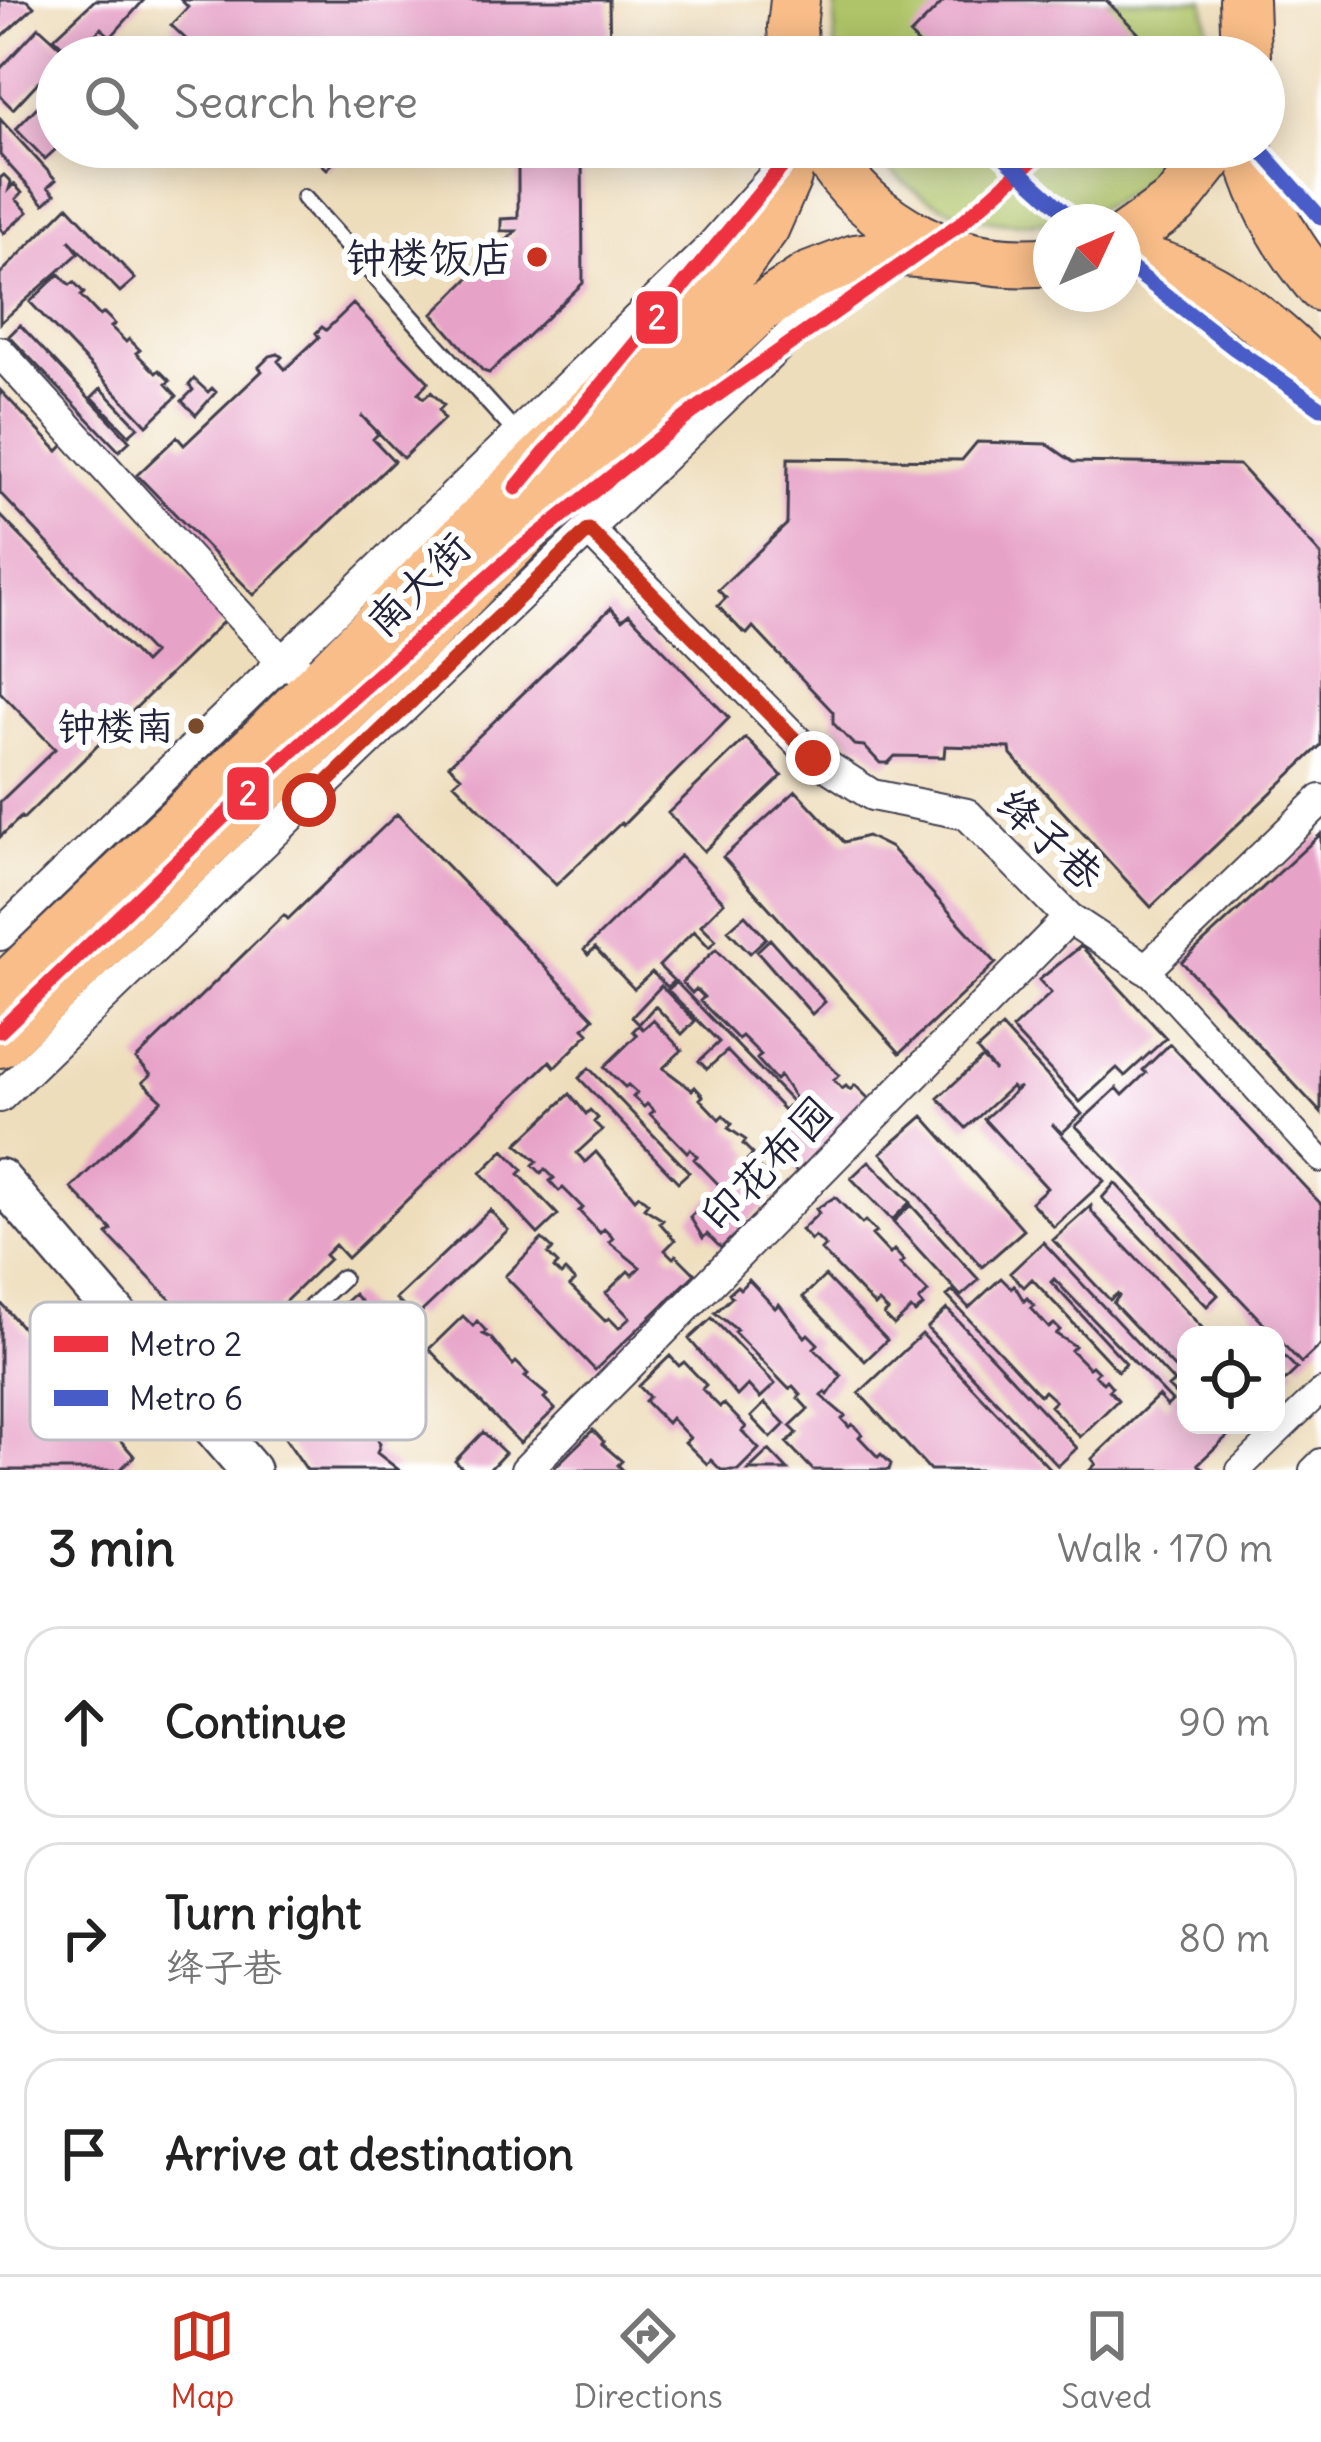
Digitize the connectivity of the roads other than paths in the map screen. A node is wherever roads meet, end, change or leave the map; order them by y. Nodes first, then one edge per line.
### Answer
1 (795, 0) edge
2 (1244, 0) edge
3 (794, 36) edge
4 (1245, 36) edge
5 (785, 168) edge
6 (837, 168) edge
7 (1202, 168) edge
8 (1255, 168) edge
9 (304, 198) dead end
10 (1141, 226) edge
11 (906, 252) junction
12 (971, 258) junction
13 (1141, 260) edge
14 (1033, 262) edge
15 (1321, 287) edge
16 (0, 352) edge
17 (1321, 377) edge
18 (529, 447) junction
19 (589, 530) junction
20 (303, 671) junction
21 (1321, 800) edge
22 (1069, 918) junction
23 (0, 935) edge
24 (1146, 969) junction
25 (0, 992) edge
26 (0, 1042) edge
27 (0, 1097) edge
28 (1321, 1160) edge
29 (0, 1178) edge
30 (342, 1278) dead end
31 (107, 1302) edge
32 (316, 1302) edge
33 (1321, 1391) edge
34 (226, 1440) edge
35 (1321, 1461) edge
36 (250, 1470) edge
37 (526, 1470) edge
38 (1239, 1470) edge
39 (1312, 1470) edge

1 - 3 main road
2 - 4 main road
5 - 18 main road, 南大街
6 - 12 main road
7 - 10 main road
8 - 15 main road
9 - 18 lane
11 - 12 main road, 南大街
11 - 19 street
11 - 26 main road, 南大街
12 - 14 main road, 南大街
13 - 17 main road
16 - 20 street
18 - 20 main road, 南大街
19 - 22 street, 绛子巷
19 - 27 street
20 - 23 street
20 - 25 main road, 南大街
21 - 24 street
22 - 24 street, 绛子巷
22 - 37 street, 印花布园
24 - 28 street, 绛子巷
29 - 31 street
30 - 32 lane
33 - 38 street
34 - 36 street
35 - 39 street

